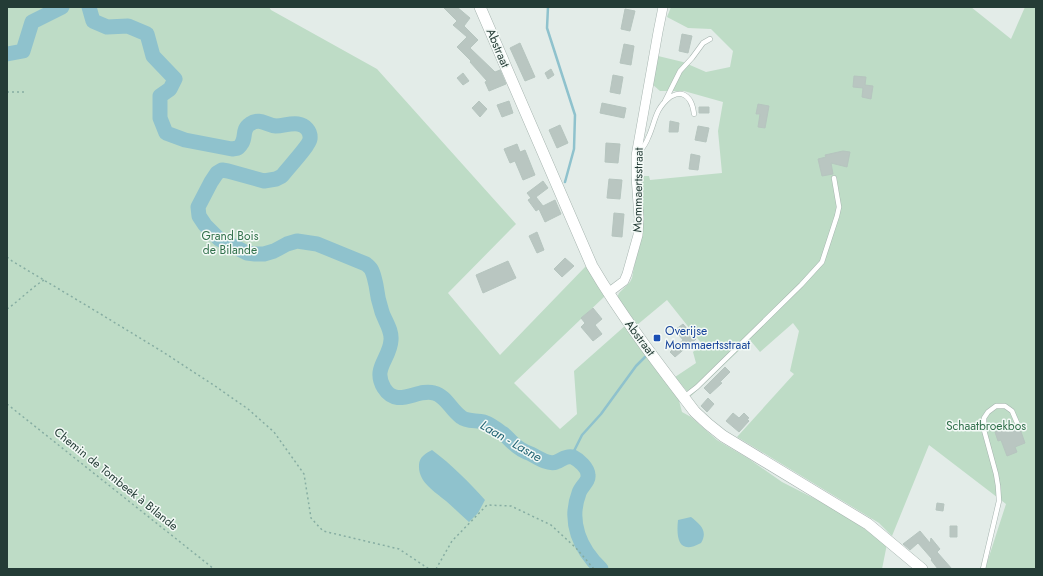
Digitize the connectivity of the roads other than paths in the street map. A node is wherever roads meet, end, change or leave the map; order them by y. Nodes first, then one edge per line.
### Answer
1 (480, 7) edge
2 (663, 7) edge
3 (710, 39) dead end
4 (664, 102) junction
5 (694, 114) dead end
6 (636, 156) junction
7 (834, 178) dead end
8 (608, 293) junction
9 (684, 397) junction
10 (1018, 425) dead end
11 (922, 569) edge
12 (983, 569) edge

1 - 8 street, Abstraat
2 - 6 street, Mommaertsstraat
3 - 4 lane
4 - 5 lane
4 - 6 lane
6 - 8 street, Mommaertsstraat
7 - 9 lane
8 - 9 street, Abstraat
9 - 11 street, Abstraat
10 - 12 lane

